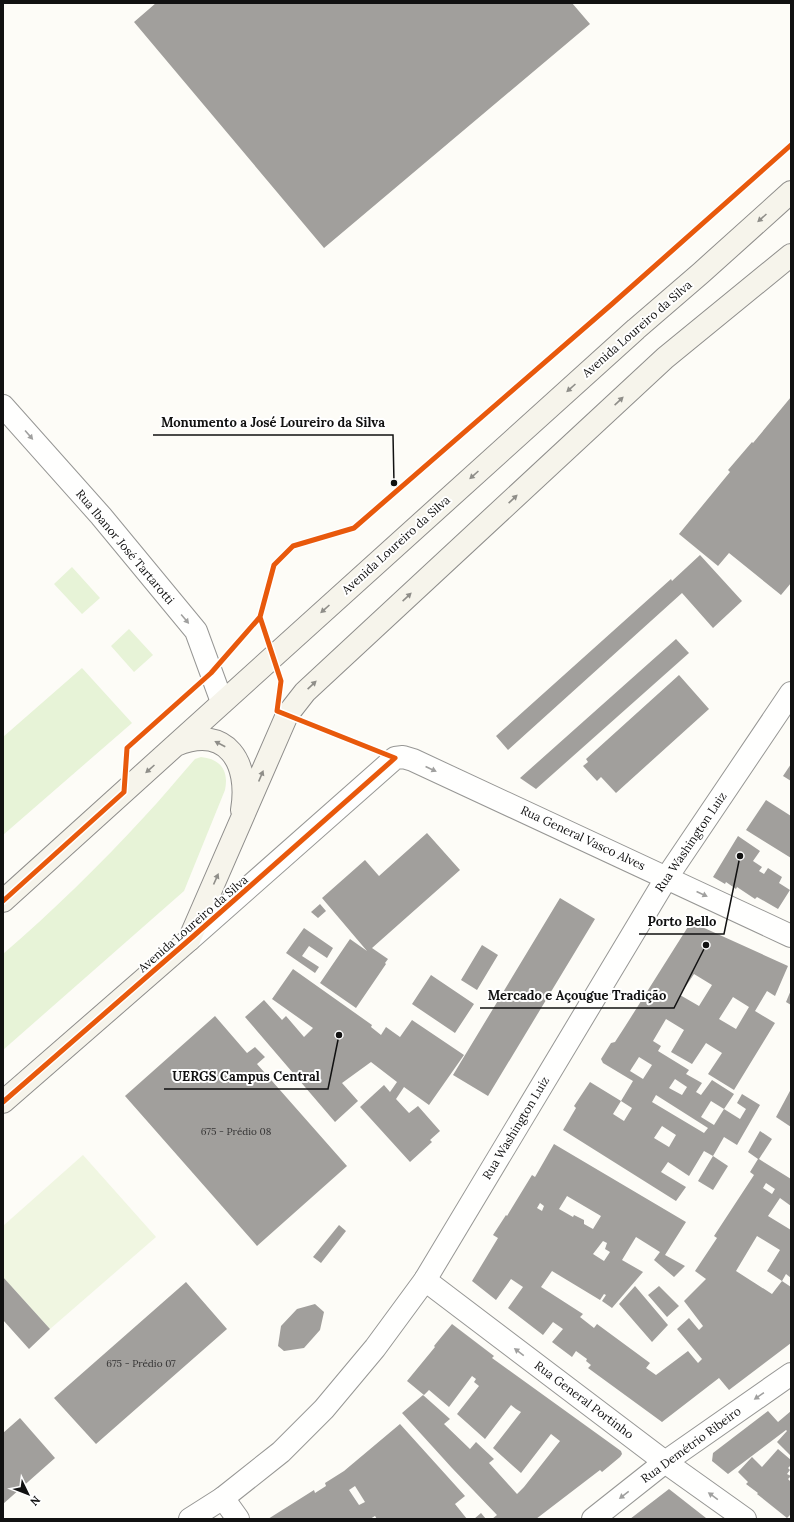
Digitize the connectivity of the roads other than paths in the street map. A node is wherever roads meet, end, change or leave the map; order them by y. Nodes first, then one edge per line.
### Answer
1 (791, 192) edge
2 (791, 255) edge
3 (3, 406) edge
4 (791, 693) edge
5 (222, 702) junction
6 (176, 745) junction
7 (395, 758) joint
8 (240, 825) junction
9 (667, 877) junction
10 (3, 901) edge
11 (791, 936) edge
12 (189, 940) junction
13 (3, 1102) edge
14 (425, 1280) junction
15 (791, 1374) edge
16 (665, 1462) junction
17 (223, 1498) junction
18 (190, 1519) edge
19 (238, 1519) edge
20 (593, 1519) edge
21 (745, 1519) edge

1 -> 5 main road, Avenida Loureiro da Silva
8 -> 2 main road, Avenida Loureiro da Silva
3 -> 5 street, Rua Ibanor José Tartarotti
4 - 9 street, Rua Washington Luiz
5 - 6 main road, Avenida Loureiro da Silva
8 -> 6 main road
6 -> 10 main road, Avenida Loureiro da Silva
7 -> 9 street, Rua General Vasco Alves
7 - 12 street, Avenida Loureiro da Silva
12 -> 8 main road, Avenida Loureiro da Silva
9 -> 11 street, Rua General Vasco Alves
9 - 14 street, Rua Washington Luiz
12 - 13 main road, Avenida Loureiro da Silva
16 -> 14 street, Rua General Portinho
14 - 17 street, Rua Washington Luiz
15 -> 16 street, Rua Demétrio Ribeiro
16 -> 20 street, Rua Demétrio Ribeiro
21 -> 16 street, Rua General Portinho
17 - 18 street, Rua Washington Luiz
17 - 19 street

